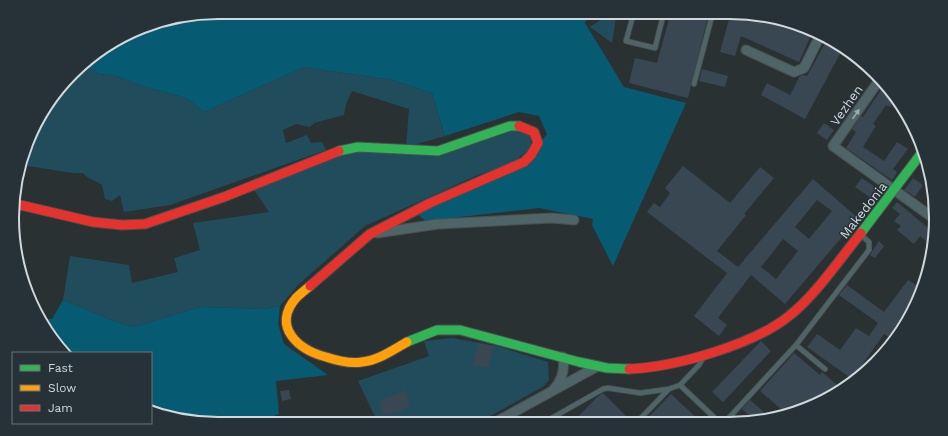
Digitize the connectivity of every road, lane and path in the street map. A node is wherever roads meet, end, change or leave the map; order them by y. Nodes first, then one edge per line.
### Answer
1 (632, 19) edge
2 (662, 19) edge
3 (711, 19) edge
4 (818, 40) edge
5 (746, 50) dead end
6 (694, 84) dead end
7 (877, 84) edge
8 (919, 157) edge
9 (896, 189) junction
10 (19, 205) edge
11 (929, 215) edge
12 (574, 220) dead end
13 (370, 234) junction
14 (861, 235) junction
15 (796, 345) junction
16 (705, 354) junction
17 (563, 357) junction
18 (598, 366) junction
19 (825, 369) dead end
20 (680, 385) junction
21 (669, 389) junction
22 (551, 392) junction
23 (505, 417) edge
24 (554, 417) edge
25 (642, 417) edge
26 (714, 417) edge
27 (730, 417) edge

1 - 2 lane
3 - 6 lane
4 - 5 street
9 -> 7 street, Vezhen
8 - 9 street, Makedonia
9 - 11 street
9 - 14 street, Makedonia
10 - 13 street, Makedonia
12 - 13 street
13 - 17 street, Makedonia
14 - 15 lane
14 - 16 street, Makedonia
15 - 19 lane
15 - 27 lane
16 - 18 street, Makedonia
16 - 20 lane
17 - 18 street, Makedonia
17 - 22 street
18 - 22 street
20 - 21 lane
20 - 26 lane
21 - 24 lane
21 - 25 lane
22 - 23 street

